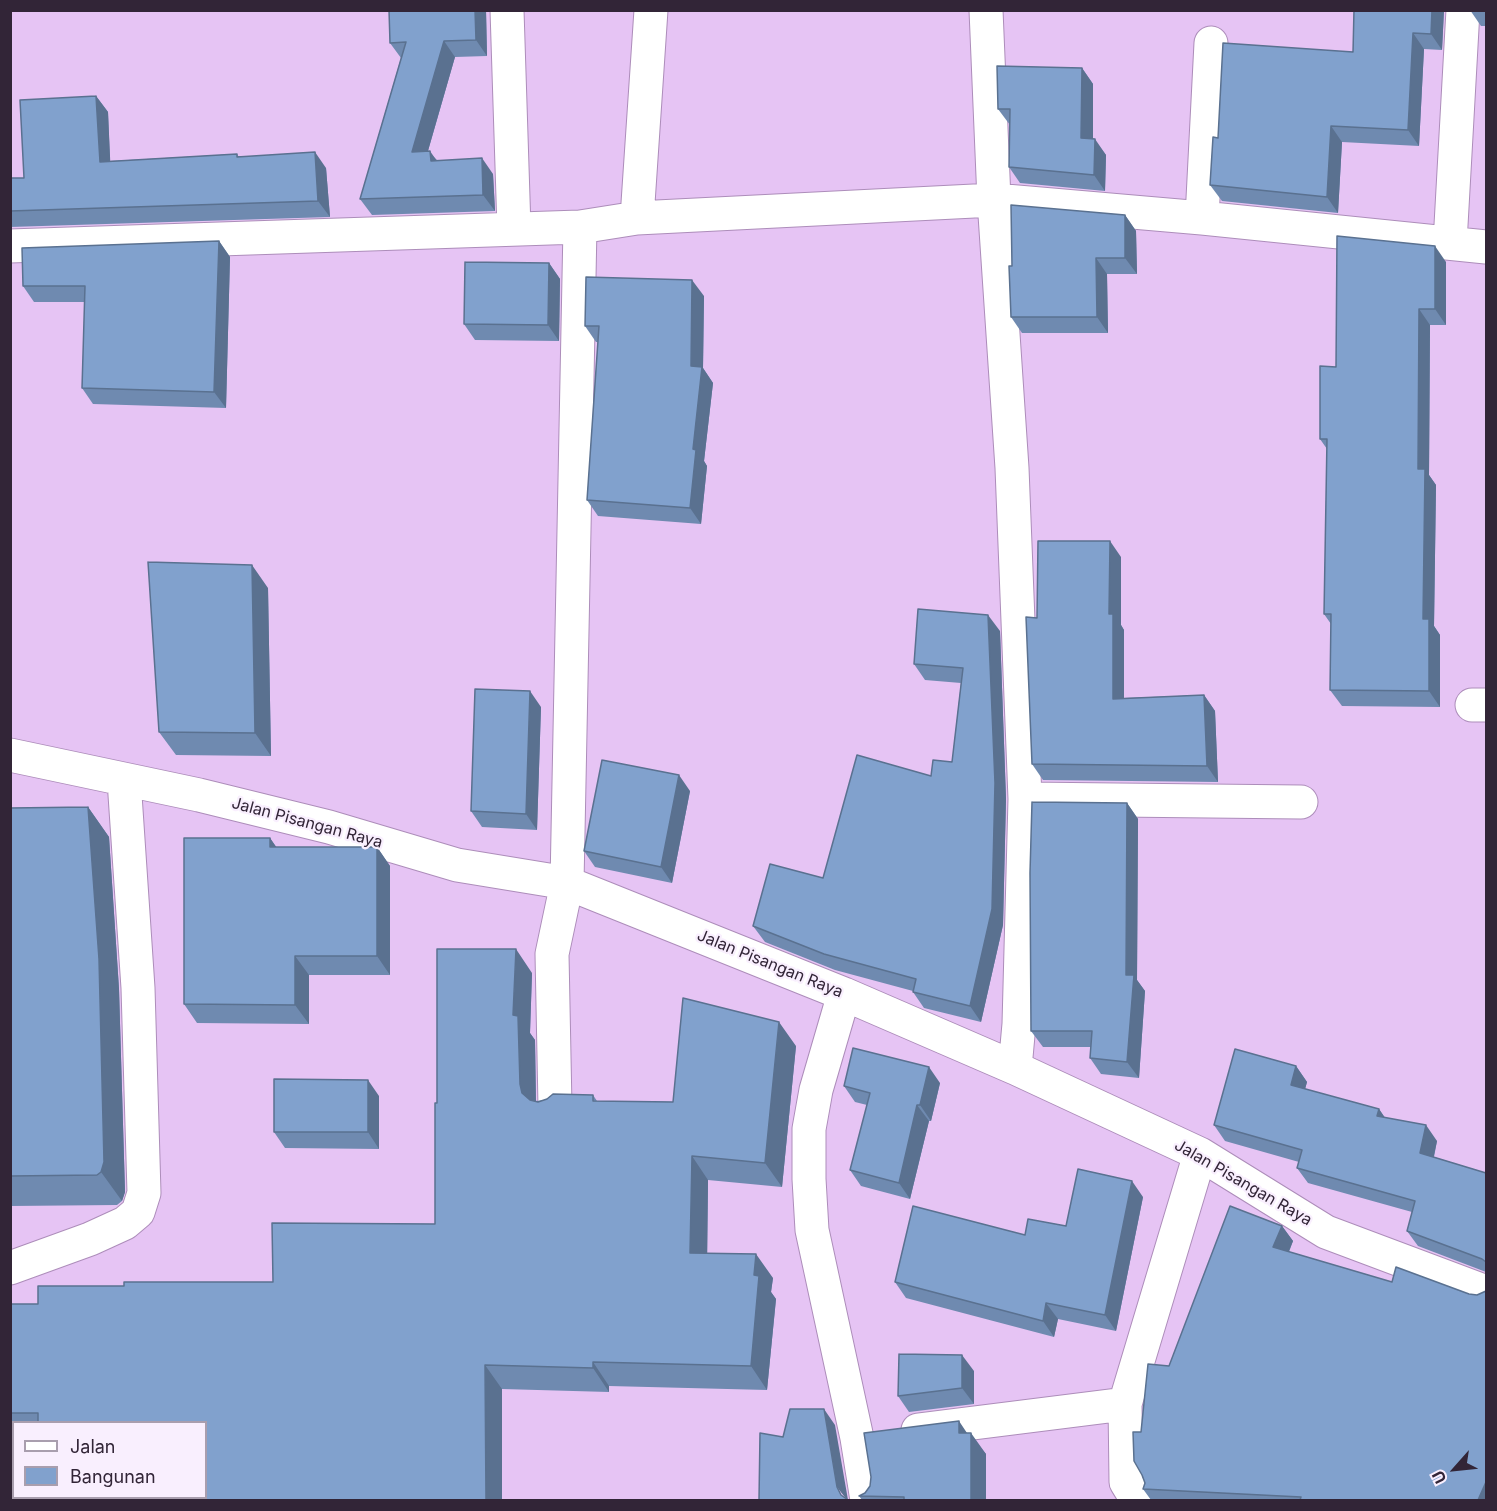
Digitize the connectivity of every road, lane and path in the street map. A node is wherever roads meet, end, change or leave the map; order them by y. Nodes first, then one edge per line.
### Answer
1 (507, 10) edge
2 (651, 10) edge
3 (986, 10) edge
4 (1463, 10) edge
5 (1210, 43) dead end
6 (994, 200) junction
7 (637, 218) junction
8 (1202, 218) junction
9 (580, 226) junction
10 (514, 229) junction
11 (1449, 243) junction
12 (10, 246) edge
13 (1486, 247) edge
14 (10, 755) edge
15 (124, 780) junction
16 (1025, 799) junction
17 (1301, 802) dead end
18 (567, 883) junction
19 (844, 994) junction
20 (1015, 1068) junction
21 (555, 1107) edge
22 (1200, 1154) junction
23 (10, 1268) edge
24 (1486, 1292) edge
25 (1125, 1404) junction
26 (857, 1438) junction
27 (867, 1500) edge
28 (1137, 1500) edge

1 - 10 street
2 - 7 street
3 - 6 street
4 - 11 street
5 - 8 street
6 - 7 street
6 - 8 street
6 - 16 street
7 - 9 street
8 - 11 street
9 - 10 street
9 - 18 street
10 - 12 street
11 - 13 street
14 - 15 street, Jalan Pisangan Raya
15 - 18 street, Jalan Pisangan Raya
15 - 23 street
16 - 17 street
16 - 20 street
18 - 19 street, Jalan Pisangan Raya
18 - 21 street
19 - 20 street, Jalan Pisangan Raya
19 - 26 street
20 - 22 street, Jalan Pisangan Raya
22 - 24 street, Jalan Pisangan Raya
22 - 25 street
25 - 26 street
25 - 28 street
26 - 27 street

